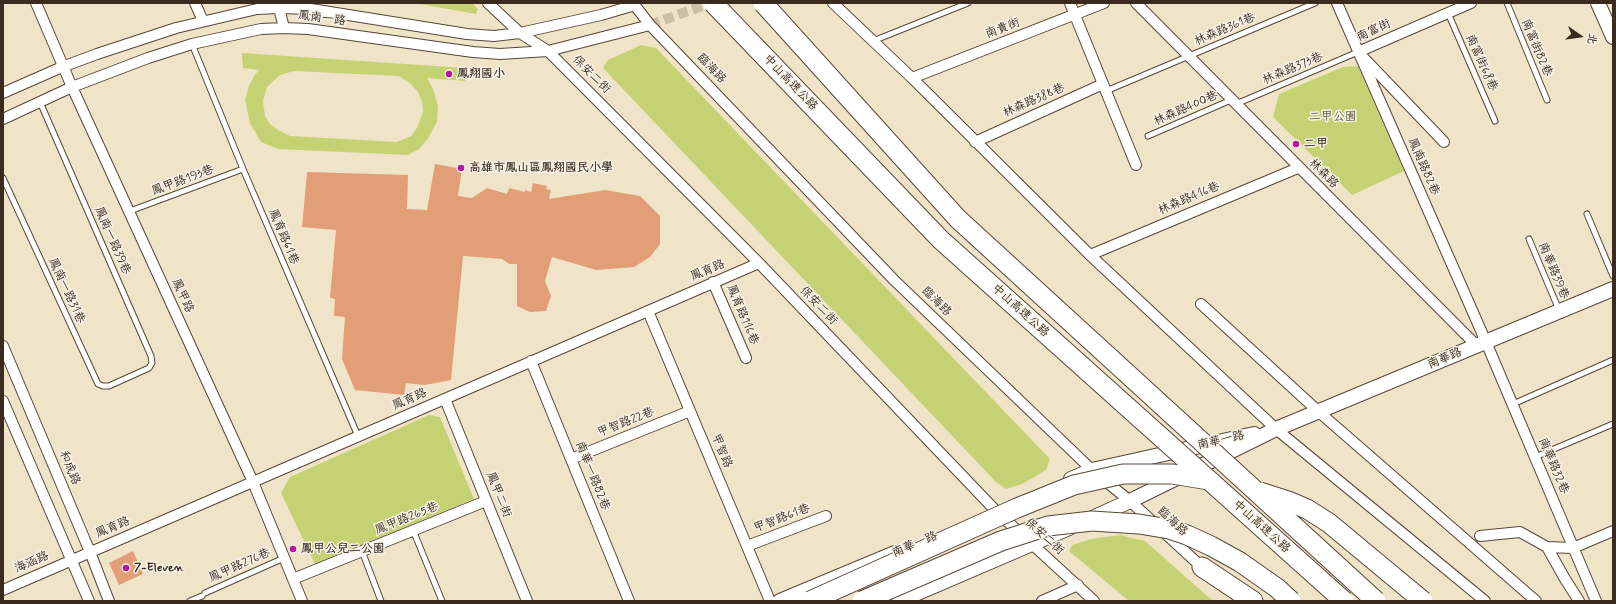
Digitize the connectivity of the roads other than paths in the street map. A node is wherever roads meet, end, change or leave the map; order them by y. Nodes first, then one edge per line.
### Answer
1 (36, 3) edge
2 (195, 3) edge
3 (488, 3) edge
4 (713, 3) edge
5 (763, 3) edge
6 (833, 3) edge
7 (968, 3) edge
8 (1070, 3) edge
9 (1104, 3) edge
10 (1136, 3) edge
11 (1315, 3) edge
12 (1337, 3) edge
13 (1506, 3) edge
14 (1598, 3) edge
15 (634, 4) edge
16 (1466, 4) edge
17 (284, 5) edge
18 (1448, 13) junction
19 (1075, 14) junction
20 (203, 21) junction
21 (650, 25) junction
22 (284, 28) junction
23 (520, 33) junction
24 (1613, 37) edge
25 (873, 41) junction
26 (192, 44) junction
27 (548, 51) junction
28 (1358, 52) junction
29 (1188, 56) junction
30 (62, 67) junction
31 (912, 78) junction
32 (72, 87) junction
33 (1105, 88) junction
34 (3, 93) edge
35 (1547, 100) dead end
36 (40, 102) junction
37 (1234, 102) junction
38 (3, 119) edge
39 (1496, 121) dead end
40 (1148, 136) dead end
41 (975, 142) junction
42 (1444, 142) dead end
43 (1136, 165) dead end
44 (1298, 168) junction
45 (243, 169) junction
46 (3, 178) edge
47 (130, 212) junction
48 (1587, 214) dead end
49 (1529, 239) dead end
50 (1090, 255) junction
51 (759, 263) junction
52 (1613, 276) edge
53 (713, 282) junction
54 (1613, 289) edge
55 (1201, 304) dead end
56 (648, 311) junction
57 (1559, 311) junction
58 (1482, 344) junction
59 (3, 346) edge
60 (746, 358) dead end
61 (1613, 360) edge
62 (531, 361) junction
63 (128, 377) joint
64 (445, 399) junction
65 (3, 401) edge
66 (1513, 404) junction
67 (690, 411) junction
68 (1319, 412) junction
69 (1613, 424) edge
70 (1276, 429) junction
71 (358, 436) junction
72 (1535, 457) junction
73 (571, 459) junction
74 (1092, 470) junction
75 (253, 482) junction
76 (486, 501) junction
77 (1130, 502) junction
78 (996, 511) junction
79 (826, 516) dead end
80 (413, 530) junction
81 (1613, 531) edge
82 (1480, 536) dead end
83 (1031, 544) junction
84 (747, 546) junction
85 (1548, 547) junction
86 (1573, 548) junction
87 (362, 551) junction
88 (90, 552) junction
89 (284, 558) junction
90 (72, 560) junction
91 (1202, 567) junction
92 (293, 579) junction
93 (1078, 586) junction
94 (3, 590) edge
95 (89, 601) edge
96 (109, 601) edge
97 (190, 601) edge
98 (302, 601) edge
99 (381, 601) edge
100 (442, 601) edge
101 (527, 601) edge
102 (629, 601) edge
103 (770, 601) edge
104 (780, 601) edge
105 (810, 601) edge
106 (862, 601) edge
107 (900, 601) edge
108 (1042, 601) edge
109 (1094, 601) edge
110 (1239, 601) edge
111 (1253, 601) edge
112 (1291, 601) edge
113 (1344, 601) edge
114 (1376, 601) edge
115 (1423, 601) edge
116 (1485, 601) edge
117 (1536, 601) edge
118 (1579, 601) edge
119 (1596, 601) edge

1 - 30 street, 鳳甲路
2 - 20 street
3 - 23 street, 保安二街
4 - 113 highway, 中山高速公路, bridge
5 - 114 highway, 中山高速公路, bridge
6 - 25 street
7 - 25 lane
8 - 19 street
9 - 19 street, 南貴街
10 - 29 street, 林森路
11 - 29 lane, 林森路361巷
12 - 28 street, 鳳南路82巷
13 - 35 lane, 南富街82巷
14 - 24 main road
15 - 21 street, 臨海路
15 - 23 street, 鳳南一路
16 - 18 street, 南富街
17 - 20 street, 鳳南一路
17 - 22 street
17 - 23 street, 鳳南一路
18 - 28 street, 南富街
18 - 39 lane, 南富街68巷
19 - 31 street, 南貴街
19 - 33 street
20 - 30 street, 鳳南一路
21 - 27 street, 鳳南一路
21 - 74 street, 臨海路
22 - 26 street, 鳳南一路
22 - 27 street, 鳳南一路
23 - 27 street, 保安二街
25 - 31 street
26 - 32 street, 鳳南一路
26 - 45 lane, 鳳育路61巷
27 - 51 street, 保安二街
28 - 37 lane, 林森路373巷
28 - 42 street, 南富街
28 - 58 street, 鳳南路82巷
29 - 33 lane, 林森路388巷
29 - 37 street, 林森路
30 - 32 street, 鳳甲路
30 - 34 street, 鳳南一路
31 - 41 street
32 - 36 street, 鳳南一路
32 - 47 street, 鳳甲路
33 - 41 street, 林森路388巷
33 - 43 street
36 - 38 street, 鳳南一路
36 - 63 lane, 鳳南一路39巷
37 - 40 lane, 林森路400巷
37 - 44 street, 林森路
41 - 50 street
44 - 50 street, 林森路416巷
44 - 58 street, 林森路
45 - 47 lane, 鳳甲路193巷
45 - 71 lane, 鳳育路61巷
46 - 63 lane, 鳳南一路31巷
47 - 75 street, 鳳甲路
48 - 52 lane
49 - 57 lane, 南華路39巷
50 - 70 street
51 - 53 street, 鳳育路
51 - 78 street, 保安二街
53 - 56 street, 鳳育路
53 - 60 street, 鳳育路116巷
54 - 57 main road, 南華路
55 - 68 street
56 - 62 street, 鳳育路
56 - 67 street, 甲智路
57 - 58 main road, 南華路
58 - 66 street, 南華路32巷
58 - 68 main road, 南華路
59 - 88 street, 和成路
61 - 66 lane
62 - 64 street, 鳳育路
62 - 73 street, 南華一路82巷
64 - 71 street, 鳳育路
64 - 76 street, 鳳甲二街
65 - 90 street
66 - 72 street, 南華路32巷
67 - 73 street, 甲智路22巷
67 - 84 street, 甲智路
68 - 70 main road, 南華路
68 - 117 street
69 - 72 lane
70 - 74 main road, 南華一路
70 - 77 main road, 南華一路
70 - 116 street
71 - 75 street, 鳳育路
72 - 86 street, 南華路32巷
73 - 102 street, 南華一路82巷
74 - 77 street, 臨海路
74 - 78 main road, 南華一路
75 - 88 street, 鳳育路
75 - 89 street, 鳳甲路
76 - 80 street, 鳳甲路265巷
76 - 101 street, 鳳甲二街
77 - 83 main road, 南華一路
77 - 91 street, 臨海路
78 - 83 street, 保安二街
78 - 104 main road, 南華一路
79 - 84 street, 甲智路61巷
80 - 87 street, 鳳甲路265巷
80 - 100 lane
81 - 86 street
82 - 85 street
83 - 93 street, 保安二街
83 - 107 main road, 南華一路
84 - 103 street, 甲智路
85 - 86 street
85 - 118 street
86 - 119 street, 南華路32巷
87 - 92 street, 鳳甲路265巷
87 - 99 lane
88 - 90 street, 鳳育路
88 - 96 street, 和成路
89 - 92 street, 鳳甲路
89 - 97 lane, 鳳甲路276巷
90 - 94 street, 海涵路
90 - 95 street
91 - 110 street, 臨海路
91 - 111 highway
92 - 98 street, 鳳甲路
93 - 108 street
93 - 109 street, 保安二街
105 - 115 highway, bridge
106 - 112 highway, bridge

